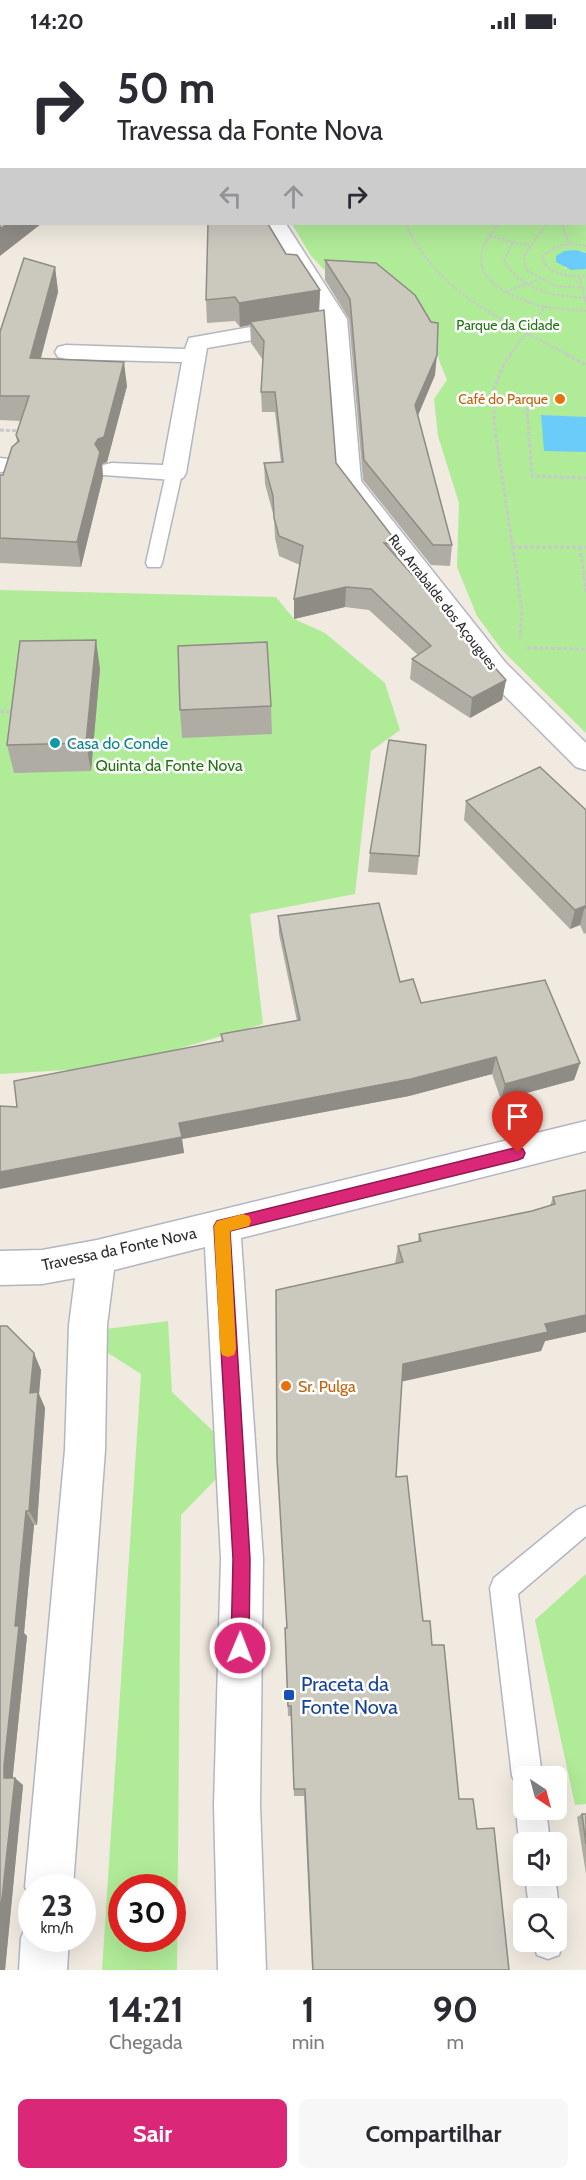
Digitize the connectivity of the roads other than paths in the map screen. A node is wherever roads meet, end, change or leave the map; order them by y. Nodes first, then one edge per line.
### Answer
1 (277, 225) edge
2 (336, 319) junction
3 (66, 352) dead end
4 (195, 356) junction
5 (112, 470) dead end
6 (174, 473) junction
7 (154, 562) dead end
8 (586, 760) edge
9 (586, 1136) edge
10 (222, 1226) junction
11 (97, 1257) junction
12 (0, 1268) edge
13 (586, 1519) edge
14 (526, 1766) edge
15 (50, 1874) edge
16 (44, 1952) edge
17 (43, 1970) edge
18 (242, 1970) edge

1 - 2 street, Rua Arrabalde dos Açougues
2 - 4 street
2 - 8 street, Rua Arrabalde dos Açougues
3 - 4 street
4 - 6 street
5 - 6 street
6 - 7 lane
9 - 10 street, Travessa da Fonte Nova
10 - 11 street, Travessa da Fonte Nova
10 - 18 street
11 - 12 street, Travessa da Fonte Nova
11 - 15 street
13 - 14 lane
16 - 17 street

